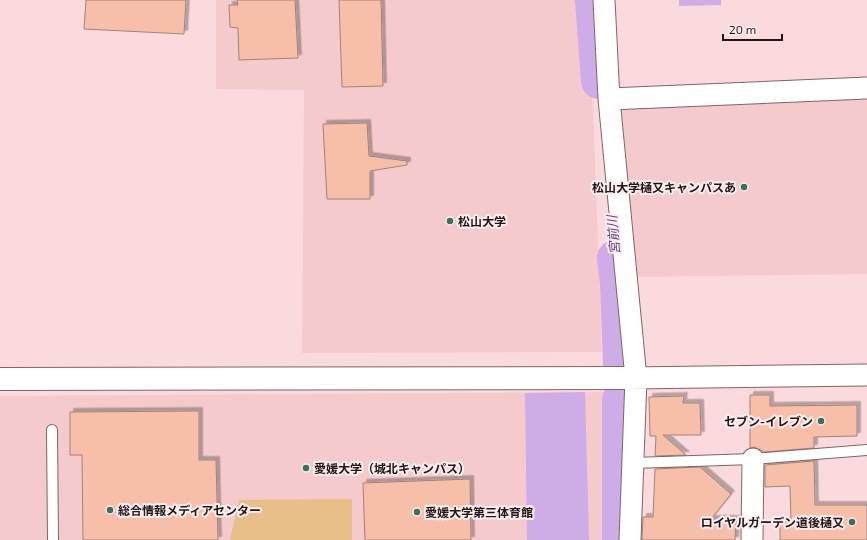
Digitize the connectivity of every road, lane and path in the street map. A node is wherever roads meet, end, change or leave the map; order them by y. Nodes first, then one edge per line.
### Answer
1 (604, 0) edge
2 (867, 88) edge
3 (609, 99) junction
4 (867, 375) edge
5 (627, 378) junction
6 (0, 379) edge
7 (52, 430) dead end
8 (867, 450) edge
9 (753, 459) junction
10 (633, 463) junction
11 (53, 540) edge
12 (630, 540) edge
13 (752, 540) edge

1 - 3 street
2 - 3 street
3 - 5 street
4 - 5 street
5 - 6 street
5 - 10 street
7 - 11 lane
8 - 9 lane
9 - 10 lane
9 - 13 street
10 - 12 street

